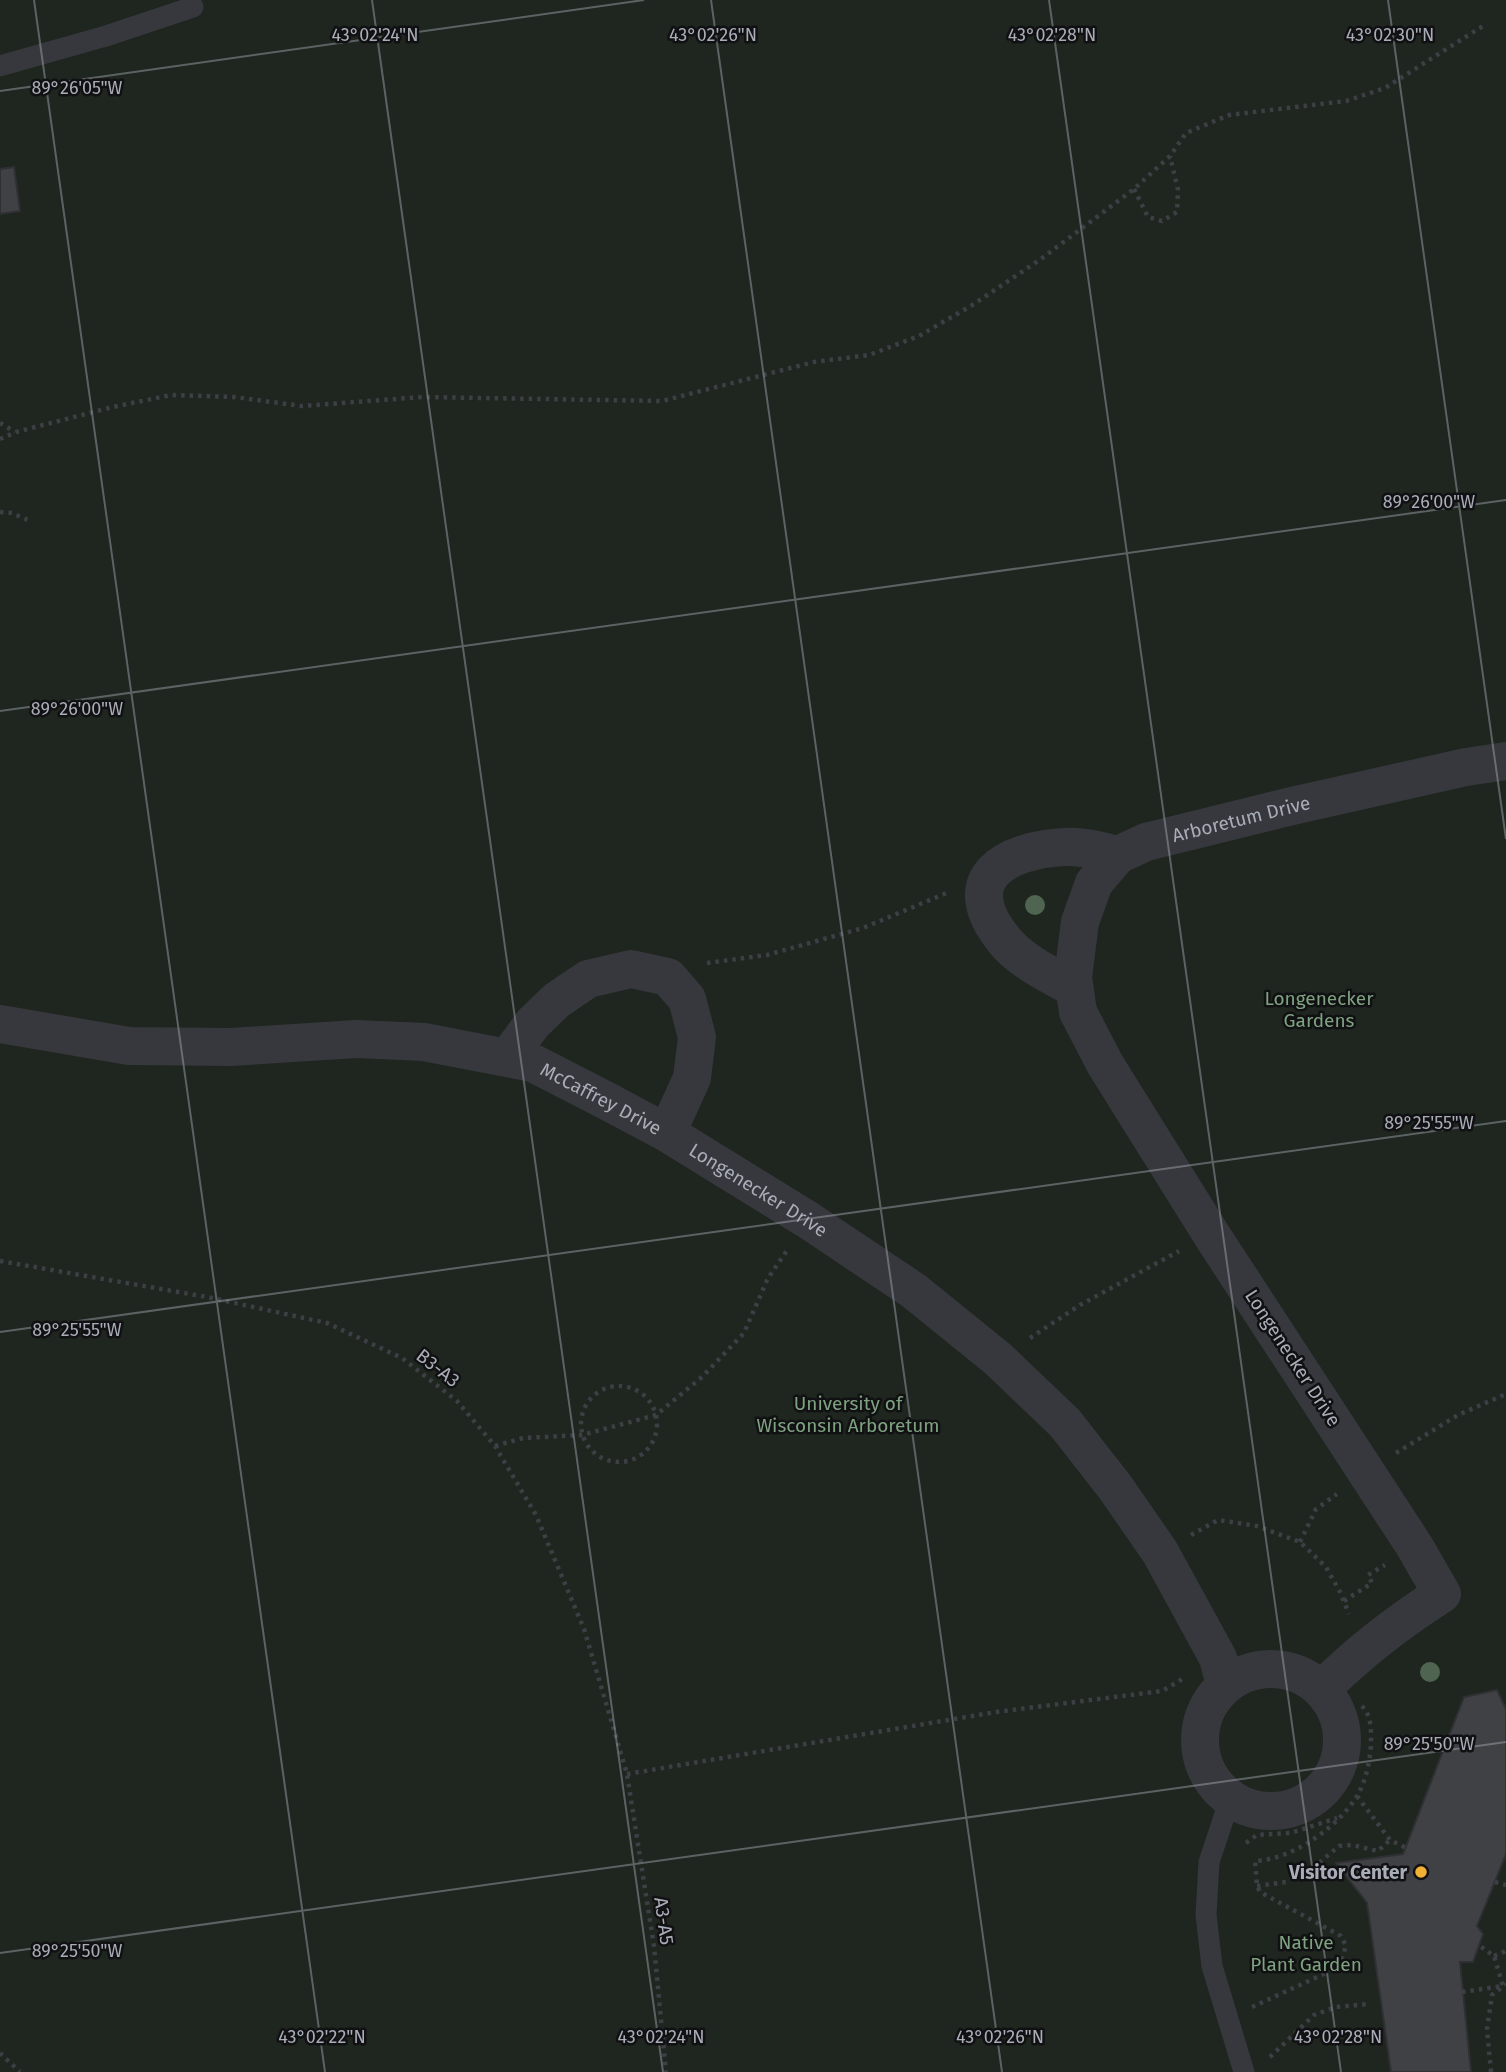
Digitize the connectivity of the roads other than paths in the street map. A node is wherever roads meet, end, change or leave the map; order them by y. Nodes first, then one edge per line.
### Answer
1 (193, 7) dead end
2 (0, 66) edge
3 (1506, 761) edge
4 (1118, 855) junction
5 (1074, 988) junction
6 (0, 1024) edge
7 (508, 1057) junction
8 (667, 1133) junction
9 (1222, 1672) junction
10 (1322, 1689) junction
11 (1230, 1799) junction
12 (1244, 2072) edge

1 - 2 lane
3 - 4 street, Arboretum Drive
4 - 5 street, Arboretum Drive
4 - 5 street
5 - 10 street, Longenecker Drive
6 - 7 street, McCaffrey Drive
7 - 8 street, McCaffrey Drive
7 - 8 street, McCaffrey Drive
8 - 9 street, Longenecker Drive
9 - 10 street
9 - 11 street
10 - 11 street
11 - 12 lane

